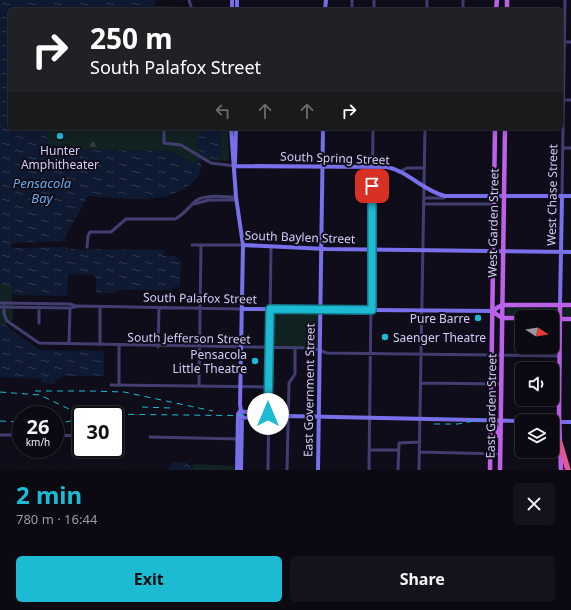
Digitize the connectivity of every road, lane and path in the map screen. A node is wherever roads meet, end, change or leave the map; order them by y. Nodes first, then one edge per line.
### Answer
1 (565, 0) edge
2 (563, 42) edge
3 (571, 42) edge
4 (164, 130) edge
5 (231, 130) edge
6 (236, 130) edge
7 (323, 130) edge
8 (373, 130) edge
9 (425, 130) edge
10 (495, 130) edge
11 (505, 130) edge
12 (563, 130) edge
13 (563, 148) junction
14 (571, 148) edge
15 (235, 166) junction
16 (322, 166) junction
17 (372, 166) junction
18 (424, 168) junction
19 (399, 172) junction
20 (424, 187) junction
21 (504, 195) junction
22 (562, 196) junction
23 (571, 196) edge
24 (445, 197) junction
25 (474, 197) junction
26 (494, 197) junction
27 (424, 198) junction
28 (236, 199) junction
29 (424, 204) junction
30 (444, 204) junction
31 (474, 204) junction
32 (494, 204) junction
33 (192, 245) dead end
34 (201, 245) junction
35 (243, 245) junction
36 (87, 247) dead end
37 (270, 247) junction
38 (322, 248) junction
39 (372, 250) junction
40 (423, 250) junction
41 (493, 251) junction
42 (503, 251) junction
43 (561, 252) junction
44 (571, 252) edge
45 (2, 303) edge
46 (39, 303) junction
47 (70, 304) junction
48 (502, 305) junction
49 (560, 305) junction
50 (571, 305) edge
51 (78, 306) junction
52 (2, 307) edge
53 (100, 307) junction
54 (39, 308) junction
55 (70, 308) junction
56 (159, 308) junction
57 (200, 308) junction
58 (242, 309) junction
59 (270, 309) junction
60 (321, 310) junction
61 (372, 310) junction
62 (422, 310) junction
63 (492, 311) junction
64 (502, 318) junction
65 (515, 318) edge
66 (560, 319) junction
67 (571, 319) edge
68 (39, 324) dead end
69 (69, 344) junction
70 (100, 345) junction
71 (119, 346) junction
72 (158, 347) junction
73 (199, 347) junction
74 (241, 348) junction
75 (269, 348) junction
76 (295, 348) junction
77 (320, 350) junction
78 (371, 354) junction
79 (421, 354) junction
80 (492, 355) junction
81 (501, 355) junction
82 (560, 356) junction
83 (421, 383) junction
84 (491, 384) junction
85 (501, 384) junction
86 (111, 385) dead end
87 (119, 385) junction
88 (199, 386) junction
89 (240, 387) junction
90 (268, 388) junction
91 (240, 412) junction
92 (269, 416) junction
93 (288, 416) junction
94 (319, 417) junction
95 (240, 418) junction
96 (370, 418) junction
97 (421, 419) junction
98 (495, 421) junction
99 (515, 421) edge
100 (559, 422) junction
101 (571, 422) edge
102 (0, 435) edge
103 (12, 435) edge
104 (150, 437) dead end
105 (239, 439) junction
106 (420, 442) junction
107 (560, 443) junction
108 (370, 450) junction
109 (397, 450) junction
110 (420, 452) junction
111 (490, 453) junction
112 (500, 454) junction
113 (237, 470) edge
114 (241, 470) edge
115 (268, 470) edge
116 (287, 470) edge
117 (318, 470) edge
118 (369, 470) edge
119 (398, 470) edge
120 (419, 470) edge
121 (490, 470) edge
122 (500, 470) edge
123 (560, 470) edge
124 (568, 470) edge

1 - 2 street, West Chase Street
2 - 3 street
4 - 15 street, South Spring Street
5 - 15 street
6 - 15 street
7 - 16 street, East Government Street
8 - 17 street
9 - 18 street
10 - 26 main road, West Garden Street
11 - 21 main road, West Garden Street
12 - 13 street, West Chase Street
13 - 14 street
13 - 22 street, West Chase Street
15 - 16 street, South Spring Street
15 - 28 street
16 - 17 street, South Spring Street
16 - 38 street, East Government Street
17 - 19 street, South Spring Street
17 - 39 street
18 - 19 street
18 - 20 street
19 - 20 street, South Spring Street
20 - 24 street, South Spring Street
20 - 27 street
21 - 22 street, South Spring Street
21 - 26 street, South Spring Street
21 - 42 main road, West Garden Street
22 - 23 street, South Spring Street
22 - 43 street, West Chase Street
24 - 25 street, South Spring Street
24 - 27 street, South Spring Street
24 - 30 street
25 - 26 street, South Spring Street
25 - 31 street
26 - 32 main road, West Garden Street
27 - 29 street
28 - 35 street
28 - 36 street
29 - 30 street
29 - 40 street
30 - 31 street
31 - 32 street
32 - 41 main road, West Garden Street
33 - 34 street, South Baylen Street
34 - 35 street, South Baylen Street
34 - 57 street
35 - 37 street, South Baylen Street
35 - 58 street
37 - 38 street, South Baylen Street
37 - 59 street
38 - 39 street, South Baylen Street
38 - 60 street, East Government Street
39 - 40 street, South Baylen Street
39 - 61 street
40 - 41 street, South Baylen Street
40 - 62 street
41 - 42 street, South Baylen Street
41 - 63 main road, West Garden Street
42 - 43 street, South Baylen Street
42 - 48 main road, West Garden Street
43 - 44 street, South Baylen Street
43 - 49 street, West Chase Street
45 - 46 street, South Palafox Street
45 - 52 street, South Jefferson Street
46 - 47 street, South Palafox Street
46 - 54 street
47 - 51 street, South Palafox Street
47 - 55 street
48 - 49 main road
48 - 63 main road
48 - 64 main road, West Garden Street
49 - 50 main road
49 - 66 main road, West Chase Street
51 - 53 street, South Palafox Street
51 - 55 street, South Palafox Street
52 - 54 street, South Palafox Street
52 - 69 street, South Jefferson Street
53 - 56 street, South Palafox Street
53 - 70 street
54 - 55 street, South Palafox Street
54 - 68 street
55 - 69 street
56 - 57 street, South Palafox Street
56 - 72 street
57 - 58 street, South Palafox Street
57 - 73 street
58 - 59 street, South Palafox Street
58 - 74 street
59 - 60 street, South Palafox Street
59 - 75 street
60 - 61 street, South Palafox Street
60 - 77 street, East Government Street
61 - 62 street, South Palafox Street
61 - 78 street
62 - 63 street, South Palafox Street
62 - 79 street
63 - 64 main road
63 - 80 main road, East Garden Street
64 - 65 main road
64 - 81 main road, East Garden Street
66 - 67 main road
66 - 82 main road, West Chase Street
69 - 70 street, South Jefferson Street
70 - 71 street, South Jefferson Street
71 - 72 street, South Jefferson Street
71 - 87 street
72 - 73 street, South Jefferson Street
73 - 74 street, South Jefferson Street
73 - 88 street
74 - 75 street, South Jefferson Street
74 - 89 street
75 - 76 street, South Jefferson Street
75 - 90 street
76 - 77 street, South Jefferson Street
76 - 93 street
77 - 78 street, South Jefferson Street
77 - 94 street, East Government Street
78 - 79 street, South Jefferson Street
78 - 96 street
79 - 80 street, South Jefferson Street
79 - 83 street
80 - 81 street, South Jefferson Street
80 - 84 main road, East Garden Street
81 - 82 street, South Jefferson Street
81 - 85 main road, East Garden Street
82 - 100 main road, West Chase Street
83 - 84 street
83 - 97 street
84 - 85 street
84 - 98 main road, East Garden Street
85 - 98 main road, East Garden Street
86 - 87 street
87 - 88 street
88 - 89 street
89 - 90 street
89 - 91 street
90 - 92 street
91 - 92 street
91 - 95 street
92 - 93 street
92 - 95 street
92 - 115 street
93 - 94 street
93 - 116 street
94 - 96 street
94 - 117 street, East Government Street
95 - 105 street
96 - 97 street
96 - 108 street
97 - 98 street
97 - 106 street
98 - 99 street
98 - 111 main road, East Garden Street
98 - 112 main road, East Garden Street
100 - 101 street
100 - 107 main road, West Chase Street
102 - 103 street
104 - 105 street
105 - 113 street
105 - 114 street
106 - 109 street
106 - 110 street
107 - 123 main road, West Chase Street
107 - 124 highway
108 - 109 street
108 - 118 street
109 - 119 street
110 - 111 street
110 - 120 street
111 - 112 street
111 - 121 main road, East Garden Street
112 - 122 main road, East Garden Street

